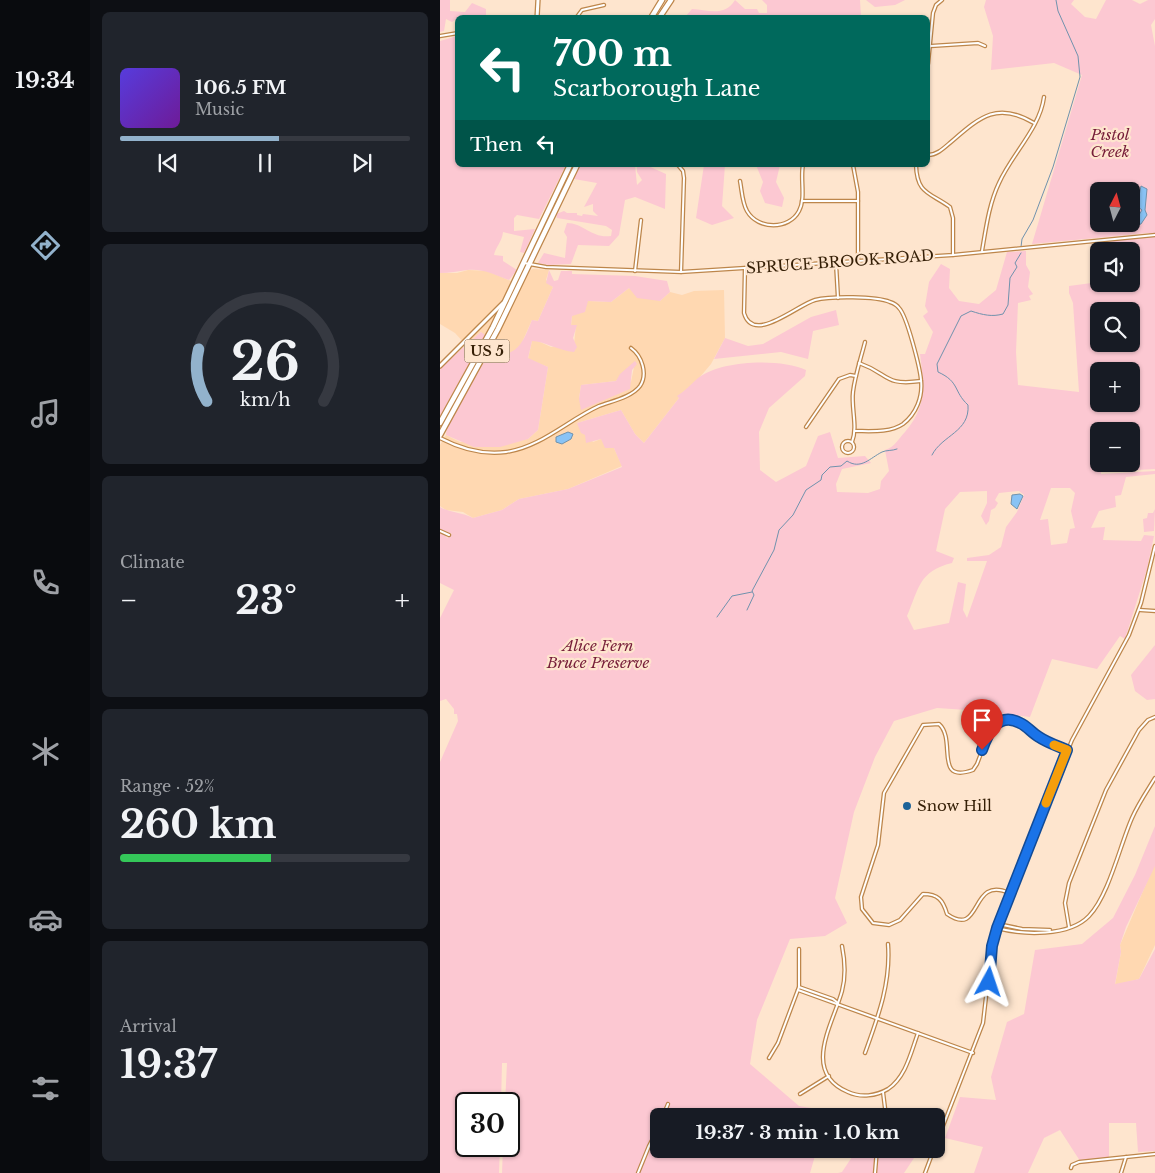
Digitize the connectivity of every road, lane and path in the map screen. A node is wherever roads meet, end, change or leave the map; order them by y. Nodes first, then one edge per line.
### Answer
1 (538, 0) edge
2 (662, 0) edge
3 (671, 0) edge
4 (942, 0) edge
5 (604, 5) dead end
6 (537, 15) edge
7 (578, 15) edge
8 (652, 15) edge
9 (661, 15) edge
10 (455, 34) edge
11 (440, 36) edge
12 (930, 46) joint
13 (985, 46) dead end
14 (1044, 97) dead end
15 (1034, 123) junction
16 (930, 155) edge
17 (569, 167) edge
18 (575, 167) edge
19 (680, 167) edge
20 (803, 167) edge
21 (852, 167) edge
22 (916, 167) edge
23 (740, 181) dead end
24 (802, 201) junction
25 (858, 201) junction
26 (641, 220) dead end
27 (1155, 234) edge
28 (982, 251) junction
29 (953, 255) junction
30 (858, 260) junction
31 (836, 262) junction
32 (527, 264) junction
33 (745, 268) junction
34 (635, 272) junction
35 (681, 272) junction
36 (509, 295) junction
37 (838, 298) junction
38 (480, 328) junction
39 (496, 328) junction
40 (865, 342) dead end
41 (631, 348) dead end
42 (859, 363) junction
43 (440, 366) edge
44 (856, 376) junction
45 (921, 381) junction
46 (440, 423) edge
47 (806, 427) dead end
48 (855, 431) junction
49 (440, 436) edge
50 (852, 442) junction
51 (440, 531) edge
52 (449, 535) dead end
53 (1155, 546) edge
54 (1139, 610) junction
55 (1155, 611) edge
56 (1155, 717) edge
57 (1067, 750) junction
58 (1155, 778) edge
59 (1010, 894) junction
60 (998, 924) junction
61 (1069, 927) junction
62 (997, 928) junction
63 (1052, 930) junction
64 (888, 944) dead end
65 (842, 946) dead end
66 (799, 949) dead end
67 (799, 986) junction
68 (798, 990) junction
69 (838, 1003) junction
70 (878, 1018) junction
71 (918, 1033) junction
72 (865, 1053) dead end
73 (973, 1053) junction
74 (769, 1058) dead end
75 (829, 1076) junction
76 (883, 1092) junction
77 (800, 1094) dead end
78 (668, 1104) dead end
79 (666, 1108) edge
80 (885, 1108) edge
81 (945, 1122) edge
82 (650, 1144) edge
83 (1155, 1154) edge
84 (1126, 1156) junction
85 (876, 1158) edge
86 (930, 1158) edge
87 (1071, 1168) dead end
88 (638, 1173) edge
89 (875, 1173) edge
90 (924, 1173) edge
91 (1121, 1173) edge

1 - 6 street
2 - 8 highway
3 - 9 highway
4 - 12 street
5 - 7 street
10 - 11 street
12 - 13 street
14 - 15 street
15 - 16 street
15 - 28 street
17 - 32 highway, US 5
18 - 32 highway, US 5
19 - 35 street
20 - 24 street
21 - 25 street
22 - 29 street
23 - 24 street
24 - 25 street
25 - 30 street
26 - 34 street
27 - 28 street, SPRUCE BROOK ROAD
28 - 29 street, SPRUCE BROOK ROAD
29 - 30 street, SPRUCE BROOK ROAD
30 - 31 street, SPRUCE BROOK ROAD
31 - 33 street, SPRUCE BROOK ROAD
31 - 37 street
32 - 34 street, SPRUCE BROOK ROAD
32 - 36 highway, US 5
32 - 39 highway, US 5
33 - 35 street, SPRUCE BROOK ROAD
33 - 37 street
34 - 35 street, SPRUCE BROOK ROAD
36 - 38 street
36 - 39 highway, US 5
37 - 45 street
38 - 39 street
38 - 43 street
39 - 46 highway, US 5
39 - 49 highway, US 5
40 - 42 street
41 - 49 street
42 - 44 street
42 - 45 street
44 - 47 street
44 - 48 street
45 - 48 street
48 - 50 street
50 - 50 street
51 - 52 street
53 - 54 street
54 - 55 street
54 - 57 street
56 - 61 street
57 - 59 street
57 - 59 street
58 - 61 street
59 - 60 street
60 - 62 street
60 - 63 street
61 - 63 street
62 - 63 street
62 - 73 street
64 - 70 street
65 - 69 street
66 - 67 street
67 - 68 street
67 - 69 street
68 - 69 street
68 - 74 street
69 - 70 street
69 - 75 street
70 - 71 street
70 - 72 street
71 - 73 street
71 - 76 street
73 - 81 street
75 - 76 street
75 - 77 street
76 - 80 street
78 - 79 street
82 - 88 street
83 - 84 street
84 - 87 street
84 - 91 street
85 - 89 street
86 - 90 street

